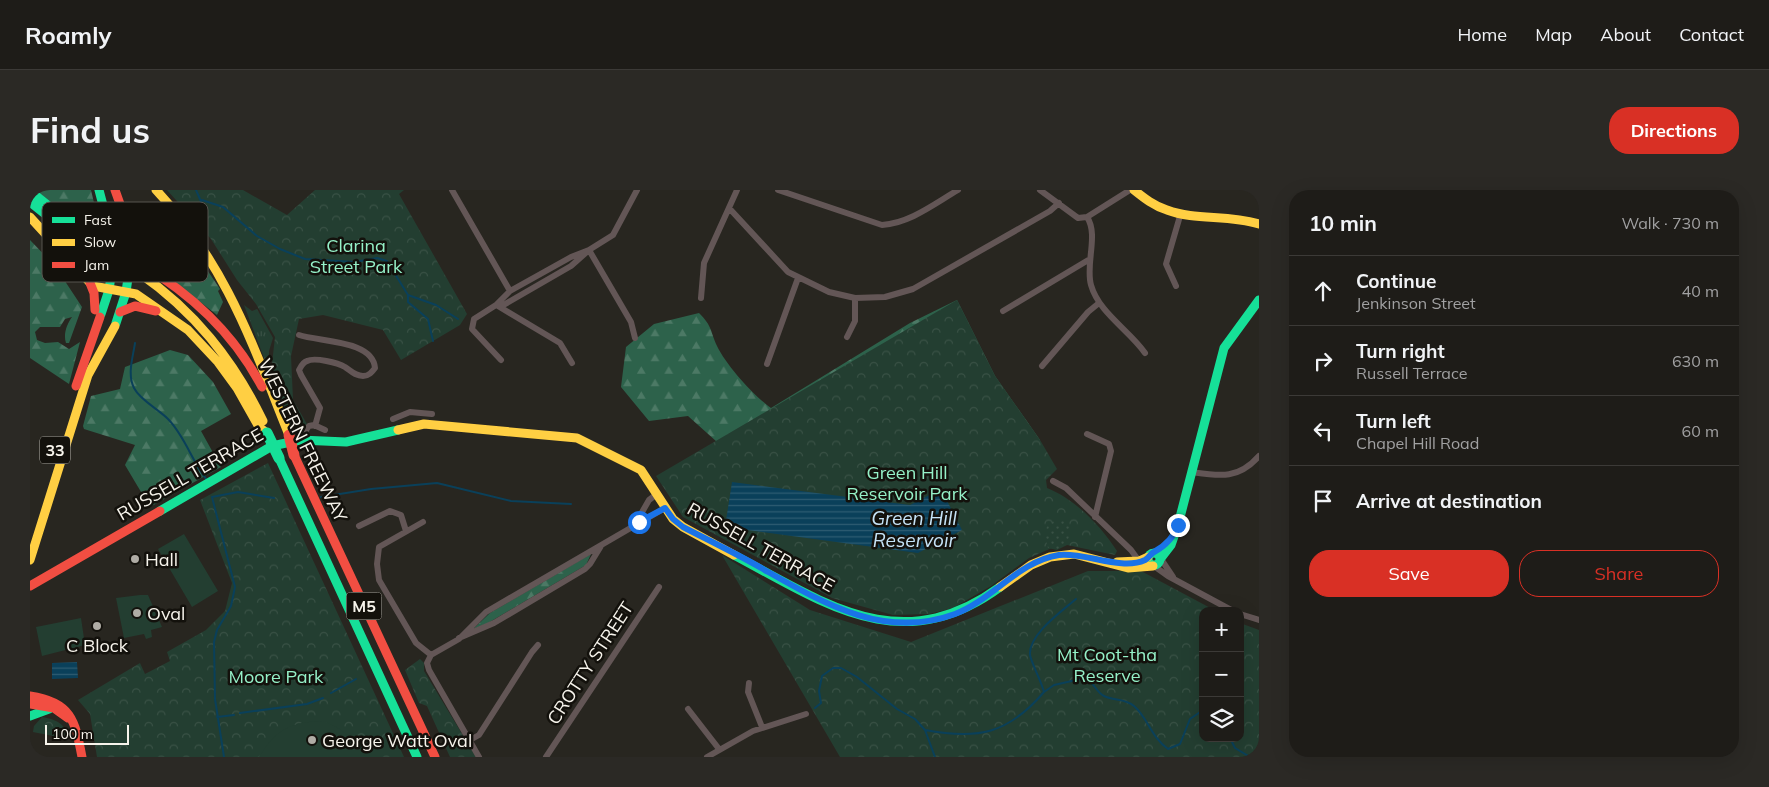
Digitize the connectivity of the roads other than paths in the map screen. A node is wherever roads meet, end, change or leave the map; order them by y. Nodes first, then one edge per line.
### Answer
1 (115, 190) edge
2 (149, 190) edge
3 (156, 190) edge
4 (452, 190) edge
5 (637, 190) edge
6 (737, 190) edge
7 (778, 190) edge
8 (958, 190) edge
9 (1040, 190) edge
10 (1132, 190) edge
11 (30, 191) edge
12 (30, 202) edge
13 (44, 202) edge
14 (119, 202) edge
15 (160, 202) edge
16 (167, 202) edge
17 (1059, 203) junction
18 (729, 208) junction
19 (42, 212) edge
20 (1180, 216) junction
21 (30, 217) edge
22 (1087, 217) junction
23 (1259, 224) edge
24 (42, 230) edge
25 (589, 250) junction
26 (208, 254) edge
27 (208, 258) edge
28 (1090, 259) junction
29 (798, 278) junction
30 (222, 279) junction
31 (110, 282) edge
32 (128, 282) edge
33 (155, 282) edge
34 (165, 282) edge
35 (90, 283) joint
36 (1176, 286) dead end
37 (109, 290) junction
38 (510, 291) junction
39 (126, 292) junction
40 (701, 298) dead end
41 (855, 298) junction
42 (1259, 300) edge
43 (1099, 303) junction
44 (498, 306) junction
45 (162, 310) junction
46 (1003, 311) dead end
47 (120, 312) junction
48 (98, 313) junction
49 (299, 336) dead end
50 (847, 337) dead end
51 (636, 338) dead end
52 (1145, 353) dead end
53 (501, 360) dead end
54 (572, 363) dead end
55 (767, 364) dead end
56 (1042, 366) dead end
57 (406, 413) junction
58 (432, 414) dead end
59 (393, 419) dead end
60 (282, 426) junction
61 (315, 426) junction
62 (409, 427) junction
63 (324, 430) dead end
64 (267, 433) junction
65 (1087, 434) dead end
66 (305, 440) junction
67 (1259, 456) edge
68 (1191, 472) junction
69 (1053, 481) dead end
70 (657, 494) junction
71 (665, 508) junction
72 (1095, 517) junction
73 (423, 522) dead end
74 (359, 526) dead end
75 (629, 529) junction
76 (406, 531) junction
77 (30, 533) edge
78 (604, 544) junction
79 (30, 560) edge
80 (1149, 561) junction
81 (30, 586) edge
82 (659, 587) dead end
83 (1226, 607) edge
84 (1244, 615) edge
85 (1259, 620) edge
86 (459, 638) junction
87 (538, 645) dead end
88 (430, 657) junction
89 (749, 683) dead end
90 (30, 696) edge
91 (30, 704) edge
92 (688, 709) dead end
93 (59, 710) junction
94 (806, 714) dead end
95 (30, 716) edge
96 (762, 727) junction
97 (77, 733) junction
98 (470, 740) junction
99 (719, 749) junction
100 (82, 757) edge
101 (417, 757) edge
102 (435, 757) edge
103 (479, 757) edge
104 (546, 757) edge
105 (708, 757) edge

1 - 14 main road, 33
2 - 15 main road
3 - 16 main road
4 - 38 street
5 - 25 street
6 - 18 street
7 - 8 street
9 - 17 street
10 - 20 main road
10 - 22 street
11 - 13 main road, WESTERN FREEWAY / M5
12 - 19 main road, WESTERN FREEWAY / M5
17 - 22 street
17 - 41 street
18 - 29 street
18 - 40 street
20 - 23 main road
20 - 36 street
21 - 24 main road
22 - 28 street
25 - 38 street
25 - 44 street
25 - 51 street
26 - 30 main road
27 - 30 main road
28 - 43 street
28 - 46 street
29 - 41 street
29 - 55 street
30 - 60 main road
31 - 37 main road, 33
32 - 39 main road, 33
33 - 64 main road, WESTERN FREEWAY / M5
34 - 60 main road, WESTERN FREEWAY / M5
35 - 37 main road
35 - 48 main road
37 - 39 main road
37 - 48 main road, 33
38 - 44 street
39 - 45 main road
39 - 47 main road, 33
41 - 50 street
42 - 68 main road
43 - 52 street
43 - 56 street
44 - 53 street
44 - 54 street
45 - 47 main road
45 - 64 main road
47 - 79 main road, 33
48 - 77 main road, 33
49 - 61 street
57 - 58 street
57 - 59 street
57 - 62 street
60 - 102 main road, WESTERN FREEWAY / M5, bridge
61 - 63 street
61 - 66 street
62 - 66 main road, RUSSELL TERRACE
62 - 70 main road, RUSSELL TERRACE
64 - 101 main road, WESTERN FREEWAY / M5, bridge
65 - 72 street
66 - 81 main road, RUSSELL TERRACE
67 - 68 street
68 - 80 main road
69 - 72 street
70 - 71 main road, RUSSELL TERRACE
70 - 75 street
71 - 75 street
71 - 80 main road, RUSSELL TERRACE
72 - 80 street
73 - 76 street
74 - 76 street
75 - 78 street
76 - 88 street
78 - 86 street
78 - 86 street
80 - 83 street
82 - 104 street, CROTTY STREET
84 - 85 street
86 - 88 street
87 - 98 street
88 - 98 street
89 - 96 street
90 - 97 main road
91 - 93 main road
92 - 99 street
93 - 95 main road
93 - 97 main road
94 - 96 street
96 - 99 street
97 - 100 main road
98 - 103 street
99 - 105 street

